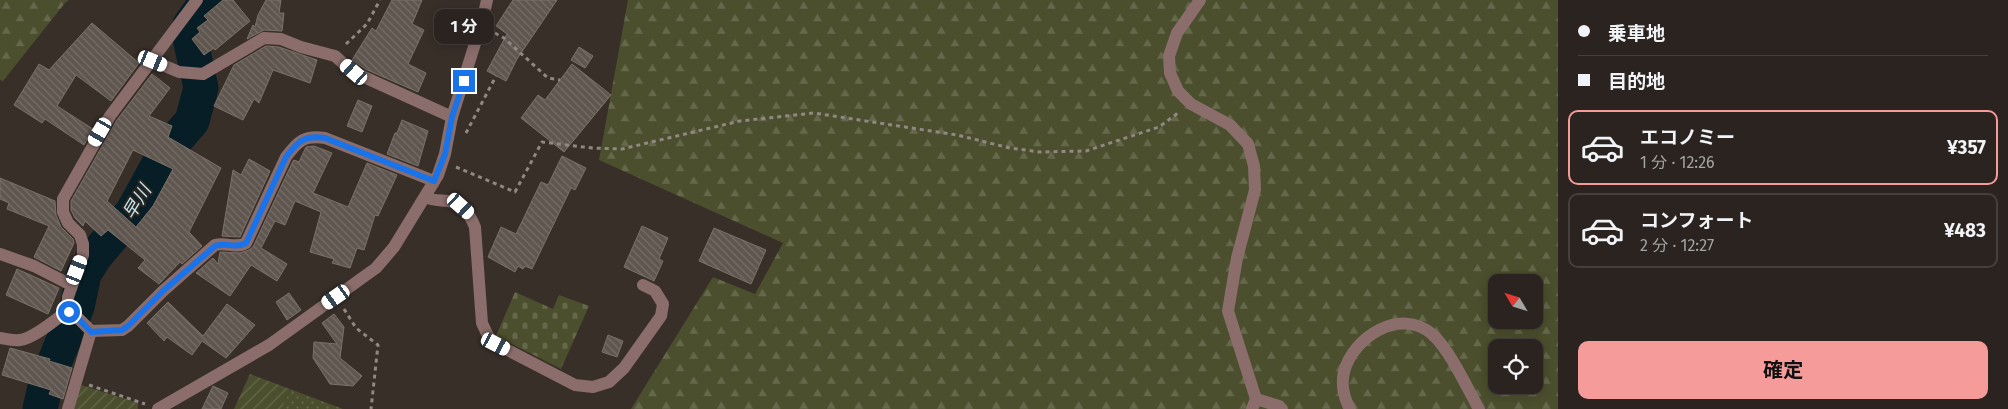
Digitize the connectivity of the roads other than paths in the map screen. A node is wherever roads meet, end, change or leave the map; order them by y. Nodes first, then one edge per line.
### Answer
1 (197, 0) edge
2 (487, 0) edge
3 (1200, 0) edge
4 (153, 61) junction
5 (452, 117) junction
6 (434, 181) junction
7 (425, 197) junction
8 (0, 254) edge
9 (71, 285) junction
10 (643, 285) dead end
11 (71, 313) junction
12 (91, 332) junction
13 (0, 338) edge
14 (1254, 404) edge
15 (68, 409) edge
16 (158, 409) edge
17 (1282, 409) edge
18 (1350, 409) edge
19 (1479, 409) edge

1 - 4 street
2 - 5 street
3 - 14 street
4 - 5 street
4 - 9 street
5 - 6 street
6 - 7 street
6 - 12 street
7 - 10 street
7 - 16 street
8 - 9 street
9 - 11 street
11 - 12 street
11 - 13 street
12 - 15 street
14 - 17 street
18 - 19 street

